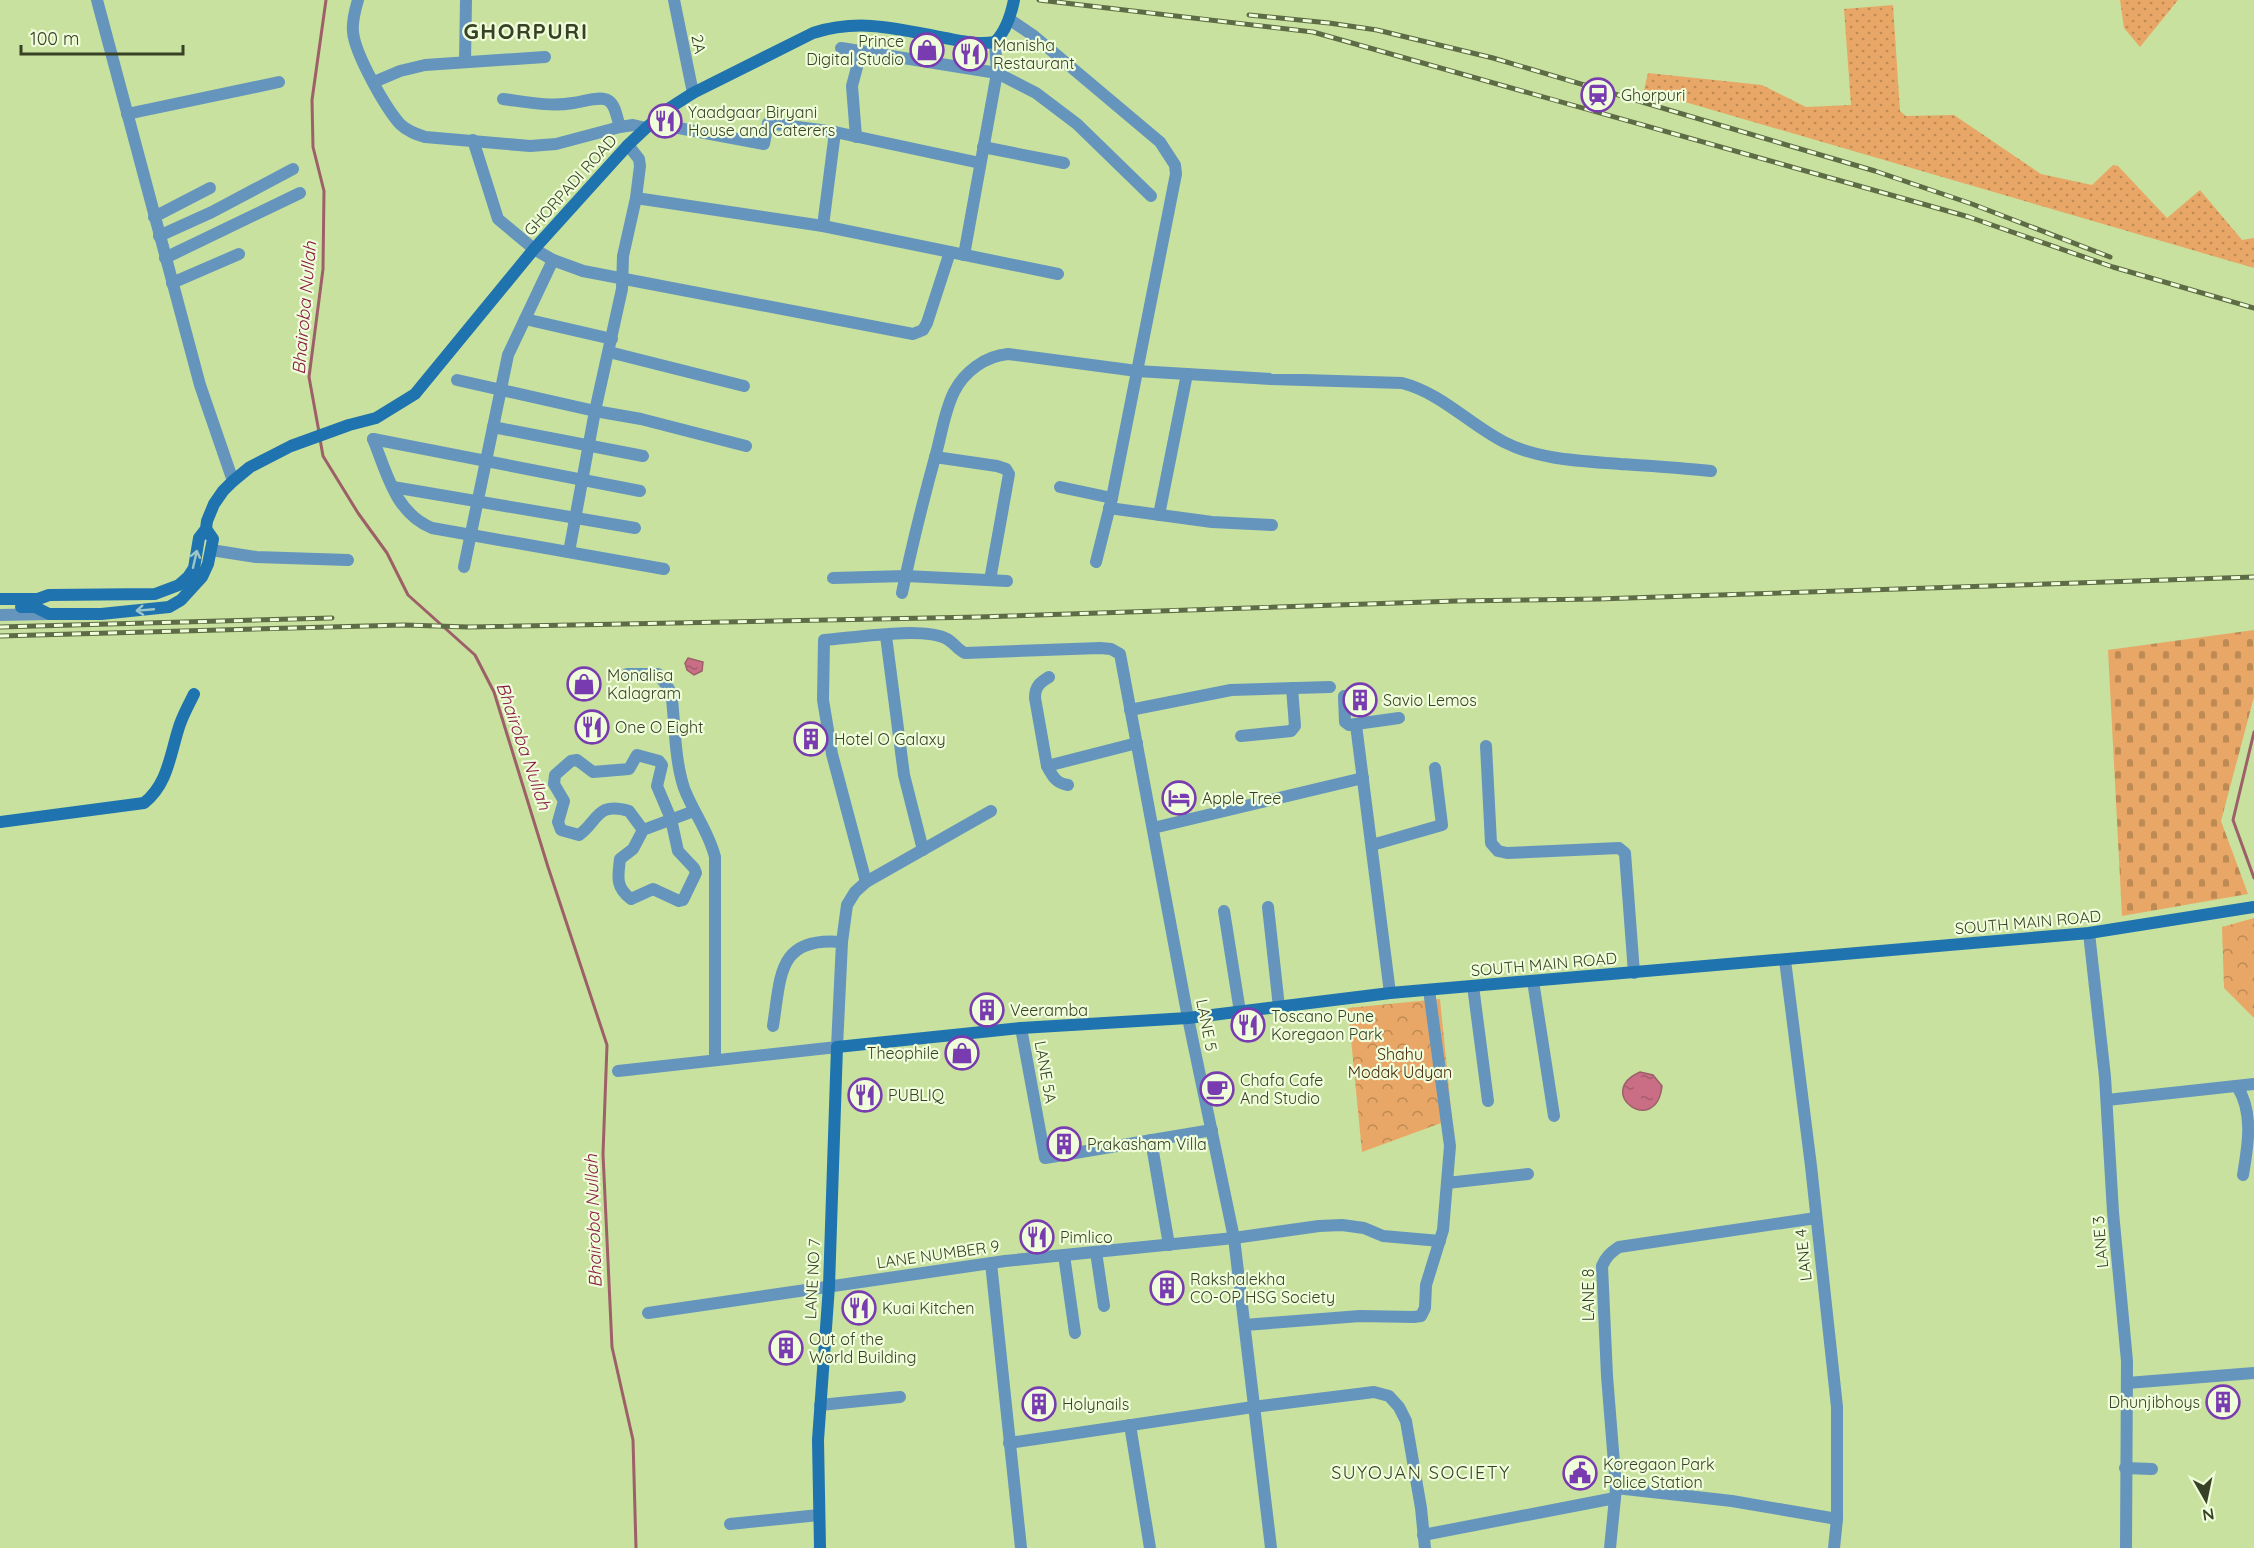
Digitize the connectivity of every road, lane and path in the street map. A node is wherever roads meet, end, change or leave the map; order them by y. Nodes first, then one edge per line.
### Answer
1 (96, 0) edge
2 (358, 0) edge
3 (466, 0) edge
4 (674, 0) edge
5 (1014, 0) edge
6 (1008, 19) junction
7 (995, 42) junction
8 (841, 48) dead end
9 (861, 52) junction
10 (544, 57) dead end
11 (465, 62) junction
12 (997, 73) junction
13 (279, 82) dead end
14 (374, 82) junction
15 (693, 93) junction
16 (503, 99) dead end
17 (127, 114) junction
18 (649, 125) junction
19 (620, 127) junction
20 (835, 132) junction
21 (856, 137) junction
22 (473, 140) junction
23 (628, 144) junction
24 (983, 147) junction
25 (980, 163) junction
26 (1064, 163) dead end
27 (293, 169) dead end
28 (210, 188) dead end
29 (300, 193) dead end
30 (1151, 196) dead end
31 (636, 198) junction
32 (154, 217) junction
33 (823, 226) junction
34 (159, 236) junction
35 (534, 249) junction
36 (951, 252) junction
37 (239, 254) dead end
38 (964, 255) junction
39 (165, 258) junction
40 (554, 260) junction
41 (1058, 273) dead end
42 (622, 278) junction
43 (172, 283) junction
44 (525, 319) junction
45 (610, 346) junction
46 (1137, 371) junction
47 (1187, 374) junction
48 (457, 380) dead end
49 (744, 386) dead end
50 (501, 388) junction
51 (595, 411) junction
52 (493, 428) junction
53 (589, 446) junction
54 (746, 446) dead end
55 (643, 456) dead end
56 (935, 457) junction
57 (486, 461) junction
58 (1711, 471) dead end
59 (583, 480) junction
60 (233, 481) junction
61 (393, 487) junction
62 (1060, 487) dead end
63 (640, 491) dead end
64 (477, 501) junction
65 (1111, 503) junction
66 (1159, 515) junction
67 (576, 518) junction
68 (1272, 525) dead end
69 (635, 528) dead end
70 (206, 529) junction
71 (470, 535) junction
72 (211, 550) junction
73 (569, 552) junction
74 (348, 560) dead end
75 (1096, 562) dead end
76 (464, 567) dead end
77 (664, 569) dead end
78 (906, 576) junction
79 (832, 578) dead end
80 (990, 580) junction
81 (1007, 581) dead end
82 (179, 585) junction
83 (902, 593) dead end
84 (48, 596) junction
85 (0, 597) edge
86 (184, 598) junction
87 (32, 603) junction
88 (0, 607) edge
89 (49, 614) junction
90 (0, 615) edge
91 (886, 636) junction
92 (627, 674) dead end
93 (1049, 677) dead end
94 (1330, 687) dead end
95 (1292, 688) junction
96 (194, 694) dead end
97 (1344, 696) dead end
98 (1131, 710) junction
99 (1399, 718) dead end
100 (1356, 725) junction
101 (1241, 736) dead end
102 (1137, 743) junction
103 (1486, 746) dead end
104 (1047, 766) junction
105 (1435, 768) dead end
106 (1363, 778) junction
107 (1068, 785) dead end
108 (694, 811) junction
109 (991, 811) dead end
110 (671, 819) junction
111 (0, 822) edge
112 (1154, 828) junction
113 (643, 830) junction
114 (1372, 845) junction
115 (923, 850) junction
116 (866, 882) junction
117 (1268, 907) dead end
118 (2253, 907) edge
119 (1224, 911) dead end
120 (2089, 933) junction
121 (842, 942) junction
122 (1785, 960) junction
123 (1634, 973) junction
124 (1533, 981) junction
125 (1473, 986) junction
126 (1429, 990) junction
127 (1390, 993) junction
128 (1278, 1007) junction
129 (1240, 1012) junction
130 (1188, 1018) junction
131 (773, 1026) dead end
132 (1021, 1028) junction
133 (837, 1047) junction
134 (715, 1060) junction
135 (618, 1071) dead end
136 (2254, 1084) edge
137 (2237, 1086) junction
138 (2107, 1100) junction
139 (1488, 1101) dead end
140 (1554, 1116) dead end
141 (1212, 1130) junction
142 (1151, 1140) junction
143 (1528, 1174) dead end
144 (2243, 1175) dead end
145 (1447, 1183) junction
146 (1816, 1218) junction
147 (1234, 1238) junction
148 (1440, 1241) junction
149 (1169, 1245) junction
150 (1096, 1252) junction
151 (1064, 1256) junction
152 (991, 1263) junction
153 (829, 1286) junction
154 (1104, 1306) dead end
155 (648, 1313) dead end
156 (1245, 1325) junction
157 (1075, 1333) dead end
158 (2254, 1373) edge
159 (2127, 1383) junction
160 (900, 1397) dead end
161 (820, 1405) junction
162 (1253, 1407) junction
163 (1130, 1425) junction
164 (1009, 1443) junction
165 (2125, 1468) junction
166 (2152, 1468) dead end
167 (1615, 1493) junction
168 (819, 1515) junction
169 (1837, 1519) junction
170 (730, 1524) dead end
171 (1424, 1542) edge
172 (820, 1548) edge
173 (1021, 1548) edge
174 (1150, 1548) edge
175 (1271, 1548) edge
176 (1610, 1548) edge
177 (1834, 1548) edge
178 (2127, 1548) edge

1 - 17 street
2 - 14 street
3 - 11 street
4 - 15 street, 2A
5 - 6 main road
6 - 7 main road
6 - 46 street
7 - 12 street
7 - 15 main road, GHORPADI ROAD
8 - 9 street
9 - 12 street
9 - 21 street
10 - 11 street
11 - 14 street
12 - 24 street
12 - 30 street
13 - 17 street
14 - 22 street
15 - 18 main road, GHORPADI ROAD
16 - 19 street
17 - 32 street
18 - 19 street
18 - 20 street
18 - 23 main road, GHORPADI ROAD
19 - 22 street
20 - 21 street
20 - 33 street
21 - 25 street
22 - 35 street
23 - 31 street
23 - 35 main road, GHORPADI ROAD
24 - 25 street
24 - 26 street
25 - 38 street
27 - 34 street
28 - 32 street
29 - 39 street
31 - 33 street
31 - 42 street
32 - 34 street
33 - 36 street
34 - 39 street
35 - 40 street
35 - 60 main road, GHORPADI ROAD
36 - 38 street
36 - 42 street
37 - 43 street
38 - 41 street
39 - 43 street
40 - 42 street
40 - 44 street
42 - 45 street
43 - 60 street
44 - 45 street
44 - 50 street
45 - 49 street
45 - 51 street
46 - 47 street
46 - 56 street
46 - 65 street
47 - 58 street
47 - 66 street
48 - 50 street
50 - 51 street
50 - 52 street
51 - 53 street
51 - 54 street
52 - 53 street
52 - 57 street
53 - 55 street
53 - 59 street
56 - 78 street
56 - 80 street
57 - 59 street
57 - 61 street
57 - 64 street
59 - 63 street
59 - 67 street
60 - 70 main road, GHORPADI ROAD
61 - 64 street
61 - 71 street
62 - 65 street
64 - 67 street
64 - 71 street
65 - 66 street
65 - 75 street
66 - 68 street
67 - 69 street
67 - 73 street
70 - 72 main road
82 -> 70 main road, GHORPADI ROAD
71 - 73 street
71 - 76 street
72 - 74 street
72 - 86 main road
73 - 77 street
78 - 79 street
78 - 80 street
78 - 83 street
80 - 81 street
82 - 84 main road
82 - 86 main road
84 - 85 street
84 - 87 main road
85 - 87 main road
86 -> 89 main road
87 - 88 main road
87 - 89 main road
89 - 90 street
91 - 98 street, LANE 5
91 - 115 street
91 - 116 street
92 - 108 street
93 - 104 street
94 - 95 street
95 - 98 street
95 - 101 street
96 - 111 main road
97 - 100 street
98 - 102 street, LANE 5
99 - 100 street
100 - 106 street
102 - 104 street
102 - 112 street, LANE 5
103 - 123 street
104 - 107 street
105 - 114 street
106 - 112 street
106 - 114 street
108 - 110 street
108 - 134 street
109 - 115 street
110 - 113 street
110 - 113 street
110 - 113 street
112 - 130 street, LANE 5
114 - 127 street
115 - 116 street
116 - 121 street
117 - 128 street
118 - 120 main road, SOUTH MAIN ROAD
119 - 129 street
120 - 122 main road, SOUTH MAIN ROAD
120 - 138 street, LANE 3
121 - 131 street
121 - 133 street
122 - 123 main road, SOUTH MAIN ROAD
122 - 146 street, LANE 4
123 - 124 main road, SOUTH MAIN ROAD
124 - 125 main road, SOUTH MAIN ROAD
124 - 140 street
125 - 126 main road, SOUTH MAIN ROAD
125 - 139 street
126 - 127 main road, SOUTH MAIN ROAD
126 - 145 street
127 - 128 main road, SOUTH MAIN ROAD
128 - 129 main road, SOUTH MAIN ROAD
129 - 130 main road, SOUTH MAIN ROAD
130 - 132 main road, SOUTH MAIN ROAD
130 - 141 street, LANE 5
132 - 133 main road, SOUTH MAIN ROAD
132 - 142 street, LANE 5A
133 - 134 street
133 - 153 main road, LANE NO 7
134 - 135 street
136 - 137 street
137 - 138 street
137 - 144 street
138 - 159 street, LANE 3
141 - 142 street
141 - 147 street, LANE 5
142 - 149 street
143 - 145 street
145 - 148 street
146 - 167 street, LANE 8
146 - 169 street, LANE 4
147 - 148 street, LANE NUMBER 9
147 - 149 street, LANE NUMBER 9
147 - 156 street, LANE 5
148 - 156 street
149 - 150 street, LANE NUMBER 9
150 - 151 street, LANE NUMBER 9
150 - 154 street
151 - 152 street, LANE NUMBER 9
151 - 157 street
152 - 153 street, LANE NUMBER 9
152 - 164 street
153 - 155 street, LANE NUMBER 9
153 - 161 main road, LANE NO 7
156 - 162 street, LANE 5
158 - 159 street
159 - 165 street, LANE 3
160 - 161 street
161 - 168 main road, LANE NO 7
162 - 163 street
162 - 171 street
162 - 175 street, LANE 5
163 - 164 street
163 - 174 street
164 - 173 street
165 - 166 street
165 - 178 street, LANE 3
167 - 169 street
167 - 171 street
167 - 176 street, LANE 8
168 - 170 street
168 - 172 main road, LANE NO 7
169 - 177 street, LANE 4

